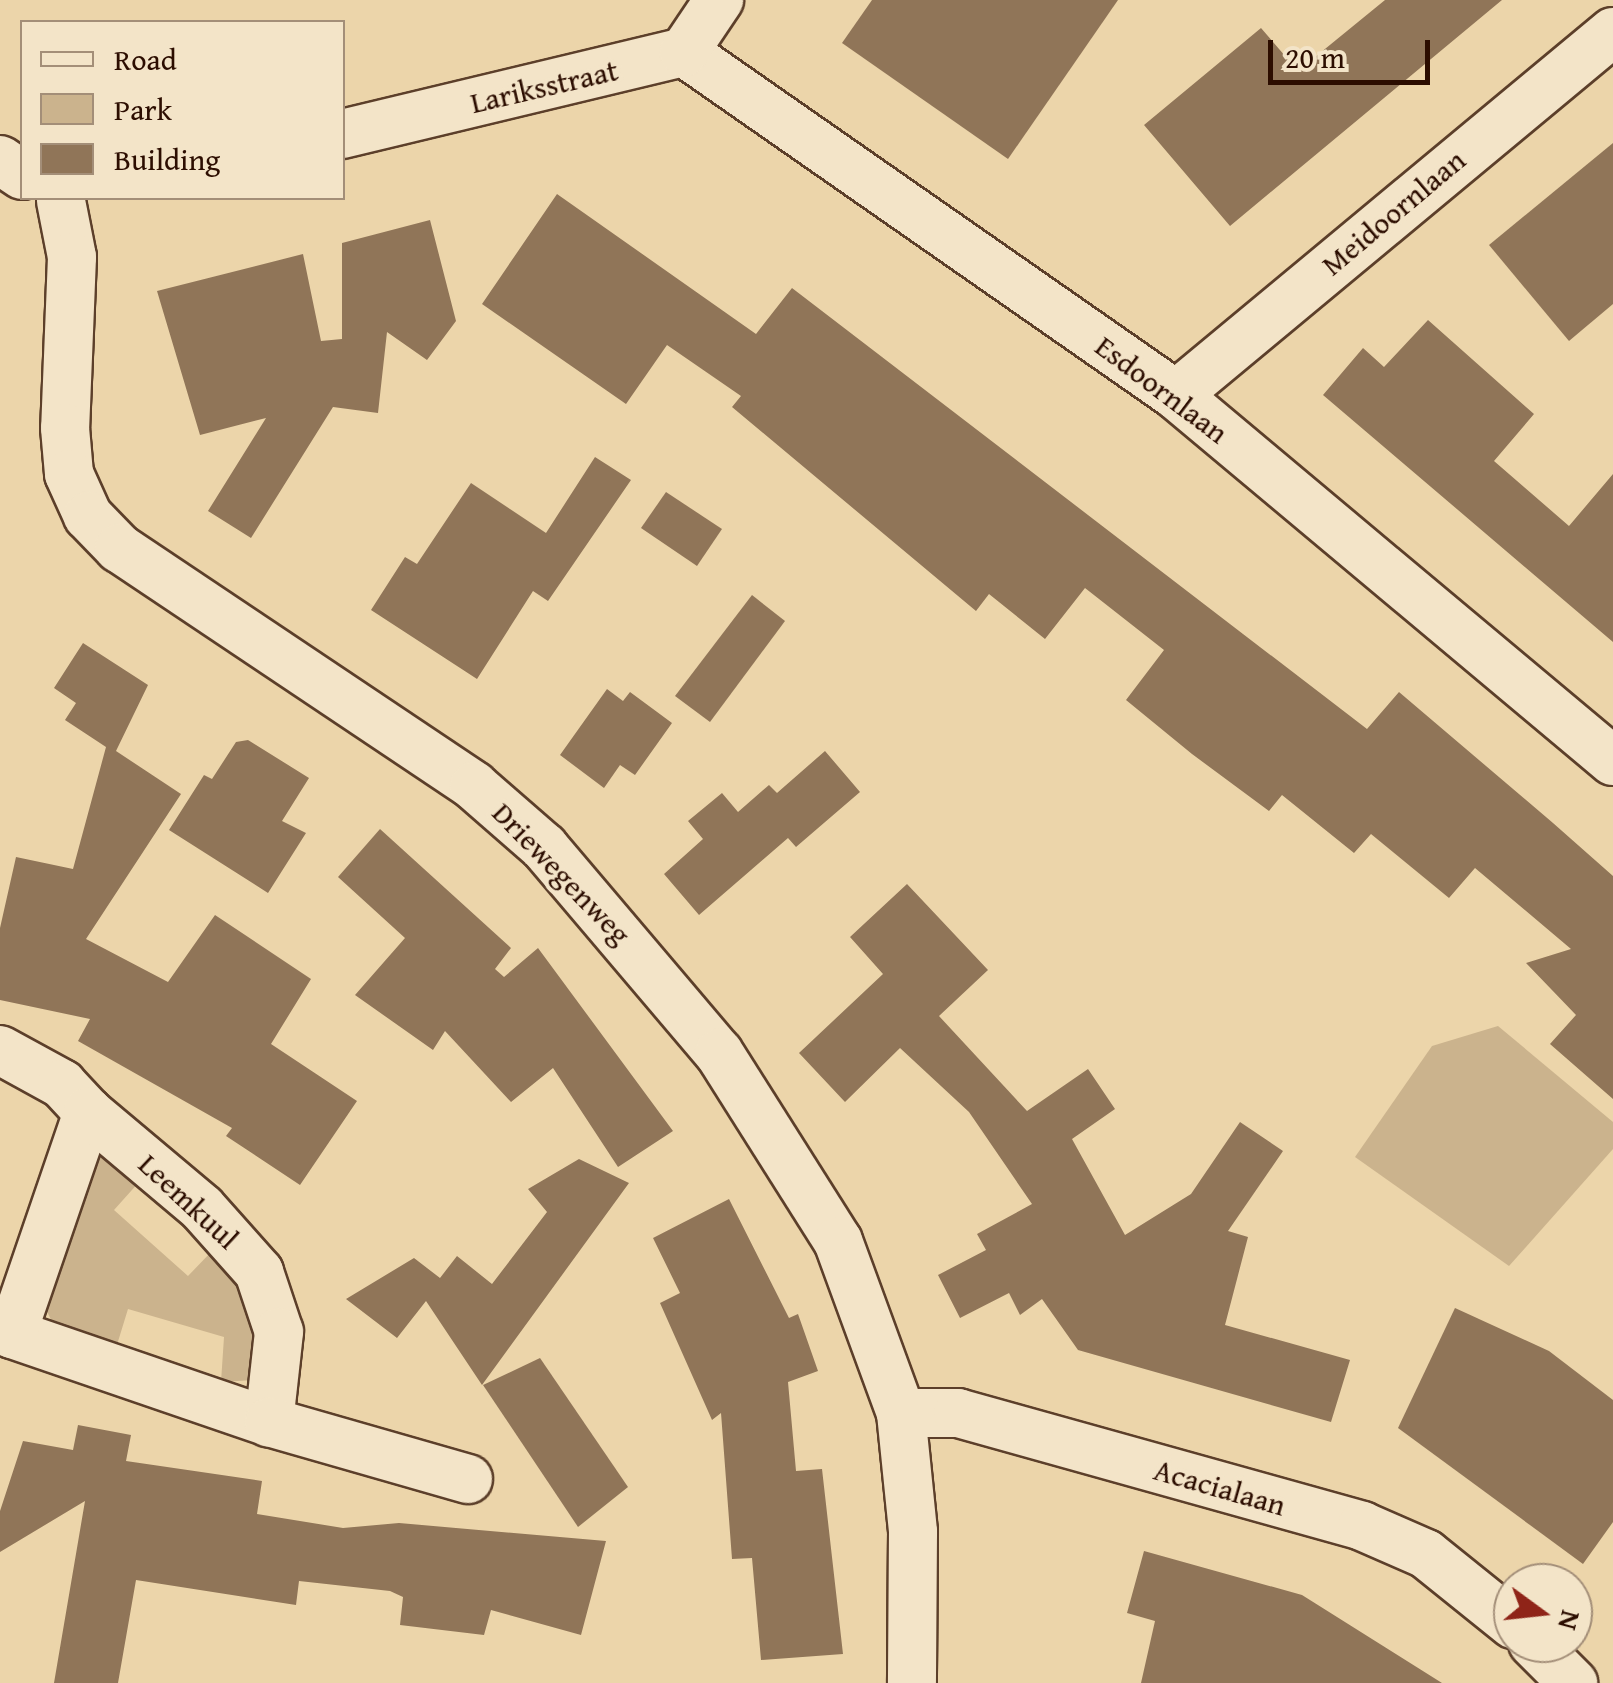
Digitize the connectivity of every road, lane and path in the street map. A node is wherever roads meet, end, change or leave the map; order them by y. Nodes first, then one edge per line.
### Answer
1 (719, 0) edge
2 (1613, 32) edge
3 (684, 52) junction
4 (345, 133) edge
5 (64, 200) edge
6 (1176, 395) junction
7 (1613, 761) edge
8 (0, 1050) edge
9 (88, 1112) junction
10 (6, 1347) edge
11 (901, 1413) junction
12 (268, 1422) junction
13 (468, 1479) dead end
14 (1493, 1608) edge
15 (1553, 1663) edge
16 (912, 1683) edge
17 (1574, 1683) edge

1 - 3 street
2 - 6 street, Meidoornlaan
3 - 4 street, Lariksstraat
3 - 6 street, Esdoornlaan
5 - 11 street, Driewegenweg
6 - 7 street, Esdoornlaan
8 - 9 street, Leemkuul
9 - 10 street
9 - 12 street, Leemkuul
10 - 12 street
11 - 14 street, Acacialaan
11 - 16 street, Driewegenweg
12 - 13 street
15 - 17 street

